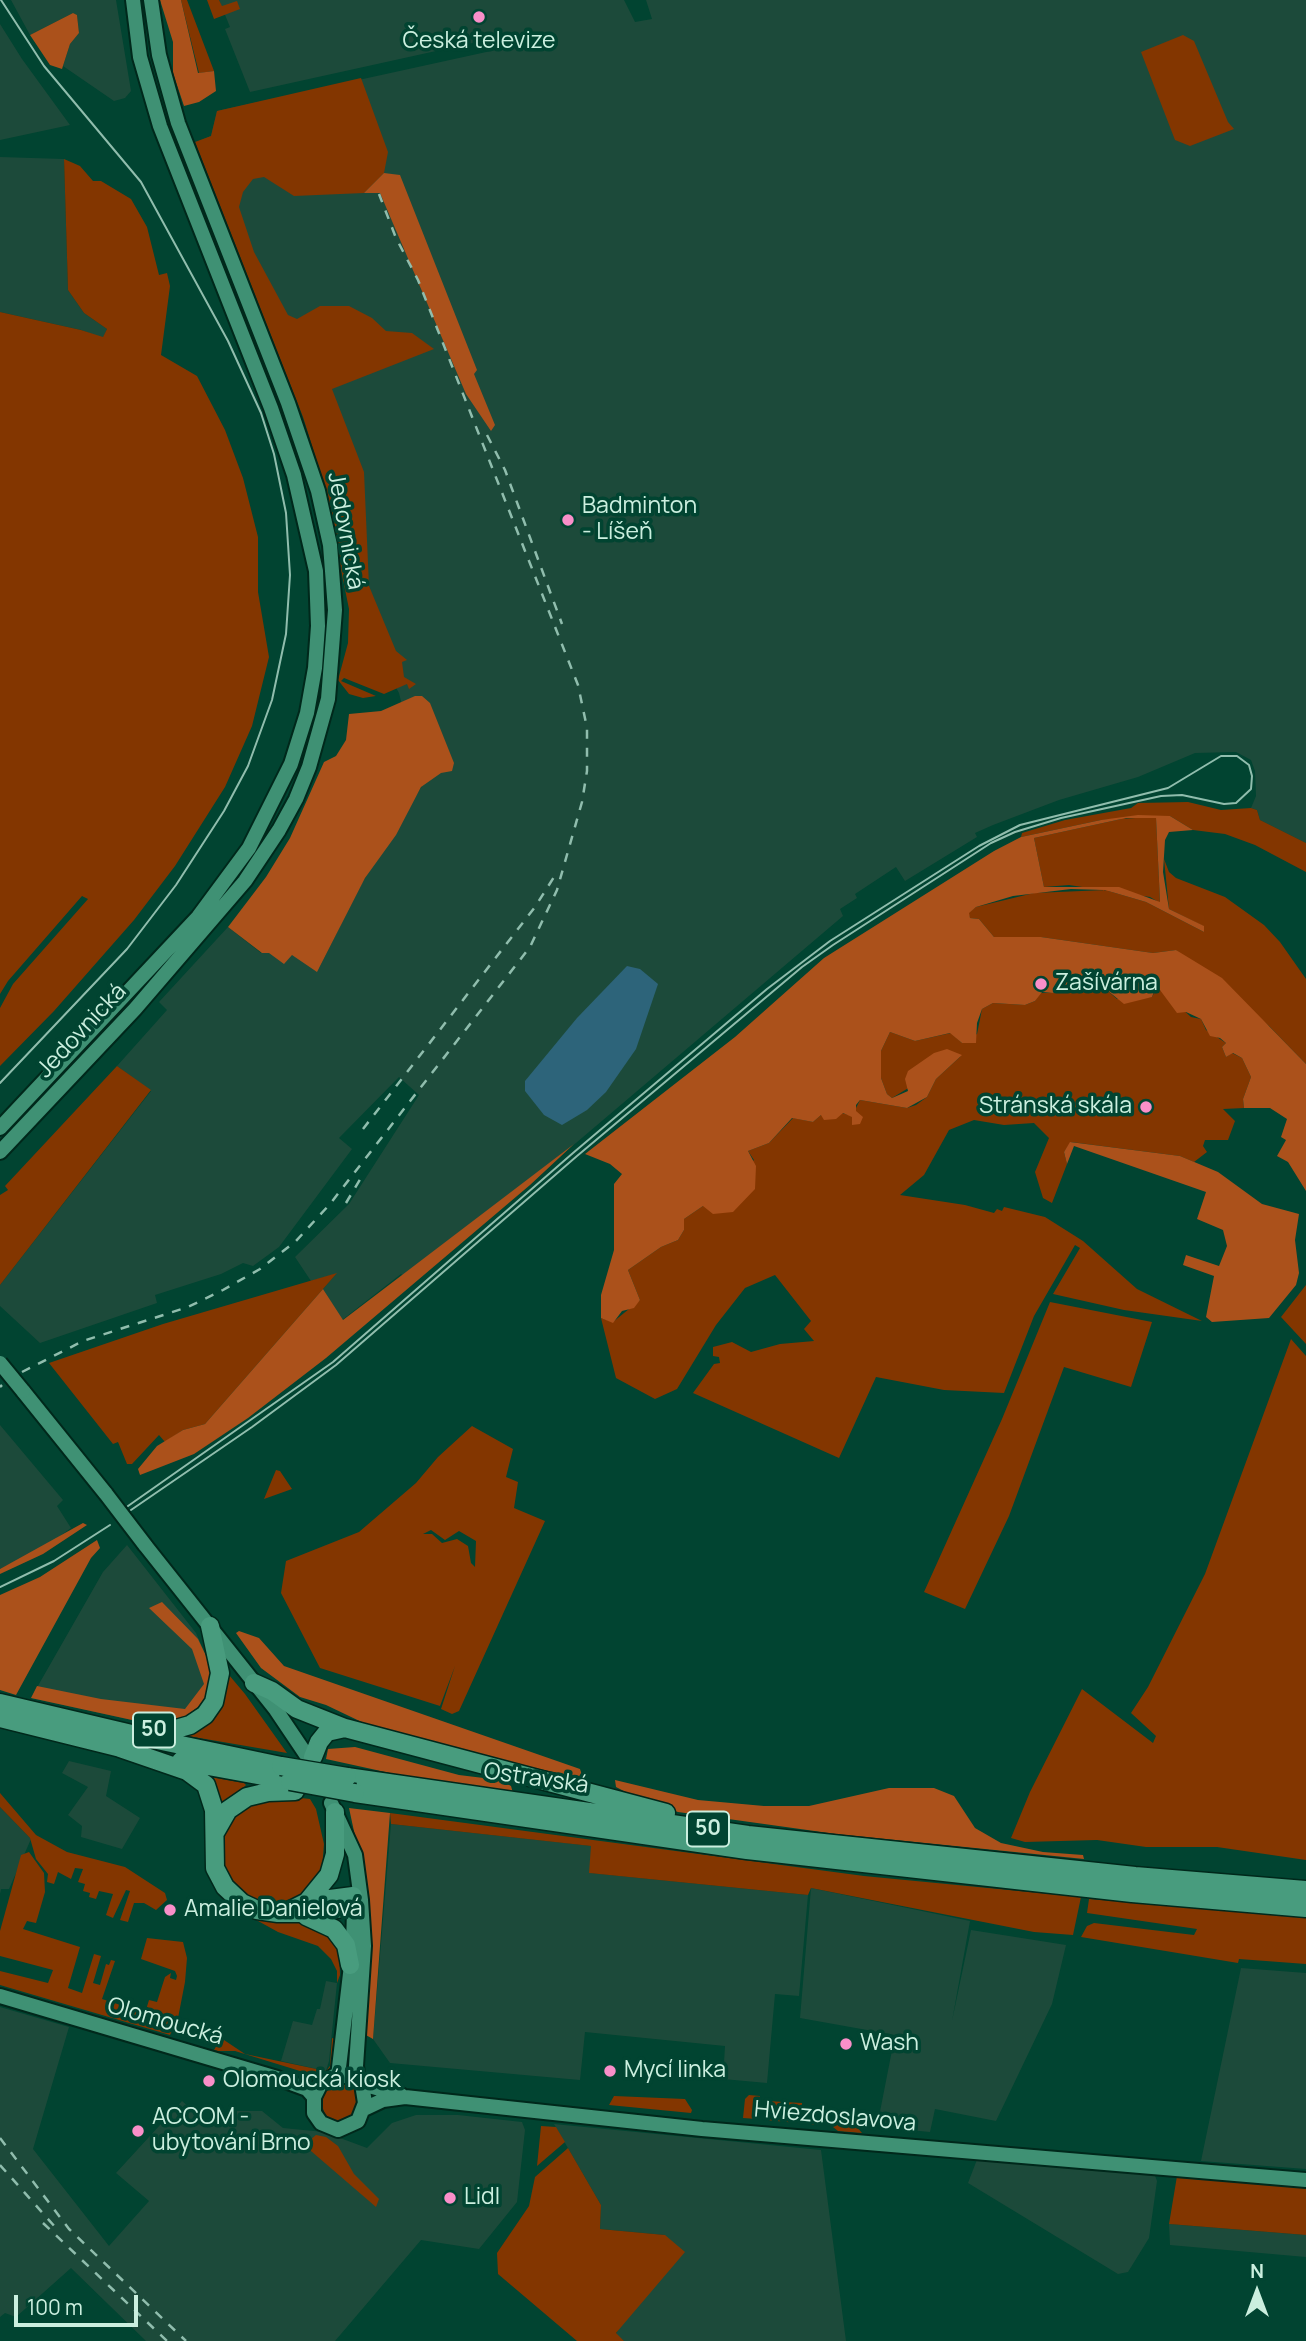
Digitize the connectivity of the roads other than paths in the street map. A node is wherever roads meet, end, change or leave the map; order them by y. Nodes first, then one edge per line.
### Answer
1 (133, 0) edge
2 (151, 0) edge
3 (0, 1128) edge
4 (0, 1152) edge
5 (0, 1363) edge
6 (210, 1626) joint
7 (227, 1663) junction
8 (254, 1684) junction
9 (1, 1708) edge
10 (37, 1718) junction
11 (345, 1728) junction
12 (120, 1748) junction
13 (310, 1756) joint
14 (289, 1779) junction
15 (351, 1785) junction
16 (333, 1807) junction
17 (748, 1835) junction
18 (214, 1838) junction
19 (1306, 1890) edge
20 (307, 1902) junction
21 (354, 1906) junction
22 (1306, 1908) edge
23 (289, 1911) junction
24 (356, 1970) junction
25 (0, 1996) edge
26 (338, 2076) junction
27 (277, 2078) junction
28 (360, 2082) junction
29 (322, 2083) junction
30 (314, 2097) junction
31 (405, 2097) junction
32 (364, 2109) junction
33 (1306, 2180) edge

1 - 3 main road, Jedovnická
2 - 4 main road, Jedovnická
5 - 6 main road, bridge
6 - 7 highway, 50
7 - 8 main road
7 - 10 highway, 50
8 - 11 highway, 50
8 - 13 main road
9 - 10 highway, Ostravská / 50
10 - 12 highway, Ostravská / 50
10 - 14 highway, Ostravská / 50
11 - 13 highway
11 - 17 highway, 50
12 - 14 highway, Ostravská / 50
12 - 18 highway, 50
14 - 15 highway, 50, bridge
14 - 15 highway, Ostravská / 50, bridge
14 - 18 highway, 50
15 - 17 highway, Ostravská / 50
15 - 22 highway, Ostravská / 50
16 - 20 highway
16 - 21 main road
16 - 24 main road
17 - 19 highway, Ostravská / 50
18 - 23 highway, 50
20 - 21 highway
20 - 23 highway
21 - 23 highway, 50
21 - 24 main road
23 - 24 highway, 50
24 - 26 main road
24 - 28 main road
25 - 27 main road, Olomoucká
26 - 28 main road
26 - 29 main road
27 - 29 main road
27 - 30 main road, Olomoucká
28 - 31 main road
28 - 32 main road
29 - 30 main road
30 - 32 main road
31 - 32 main road, Hviezdoslavova
31 - 33 main road, Hviezdoslavova

